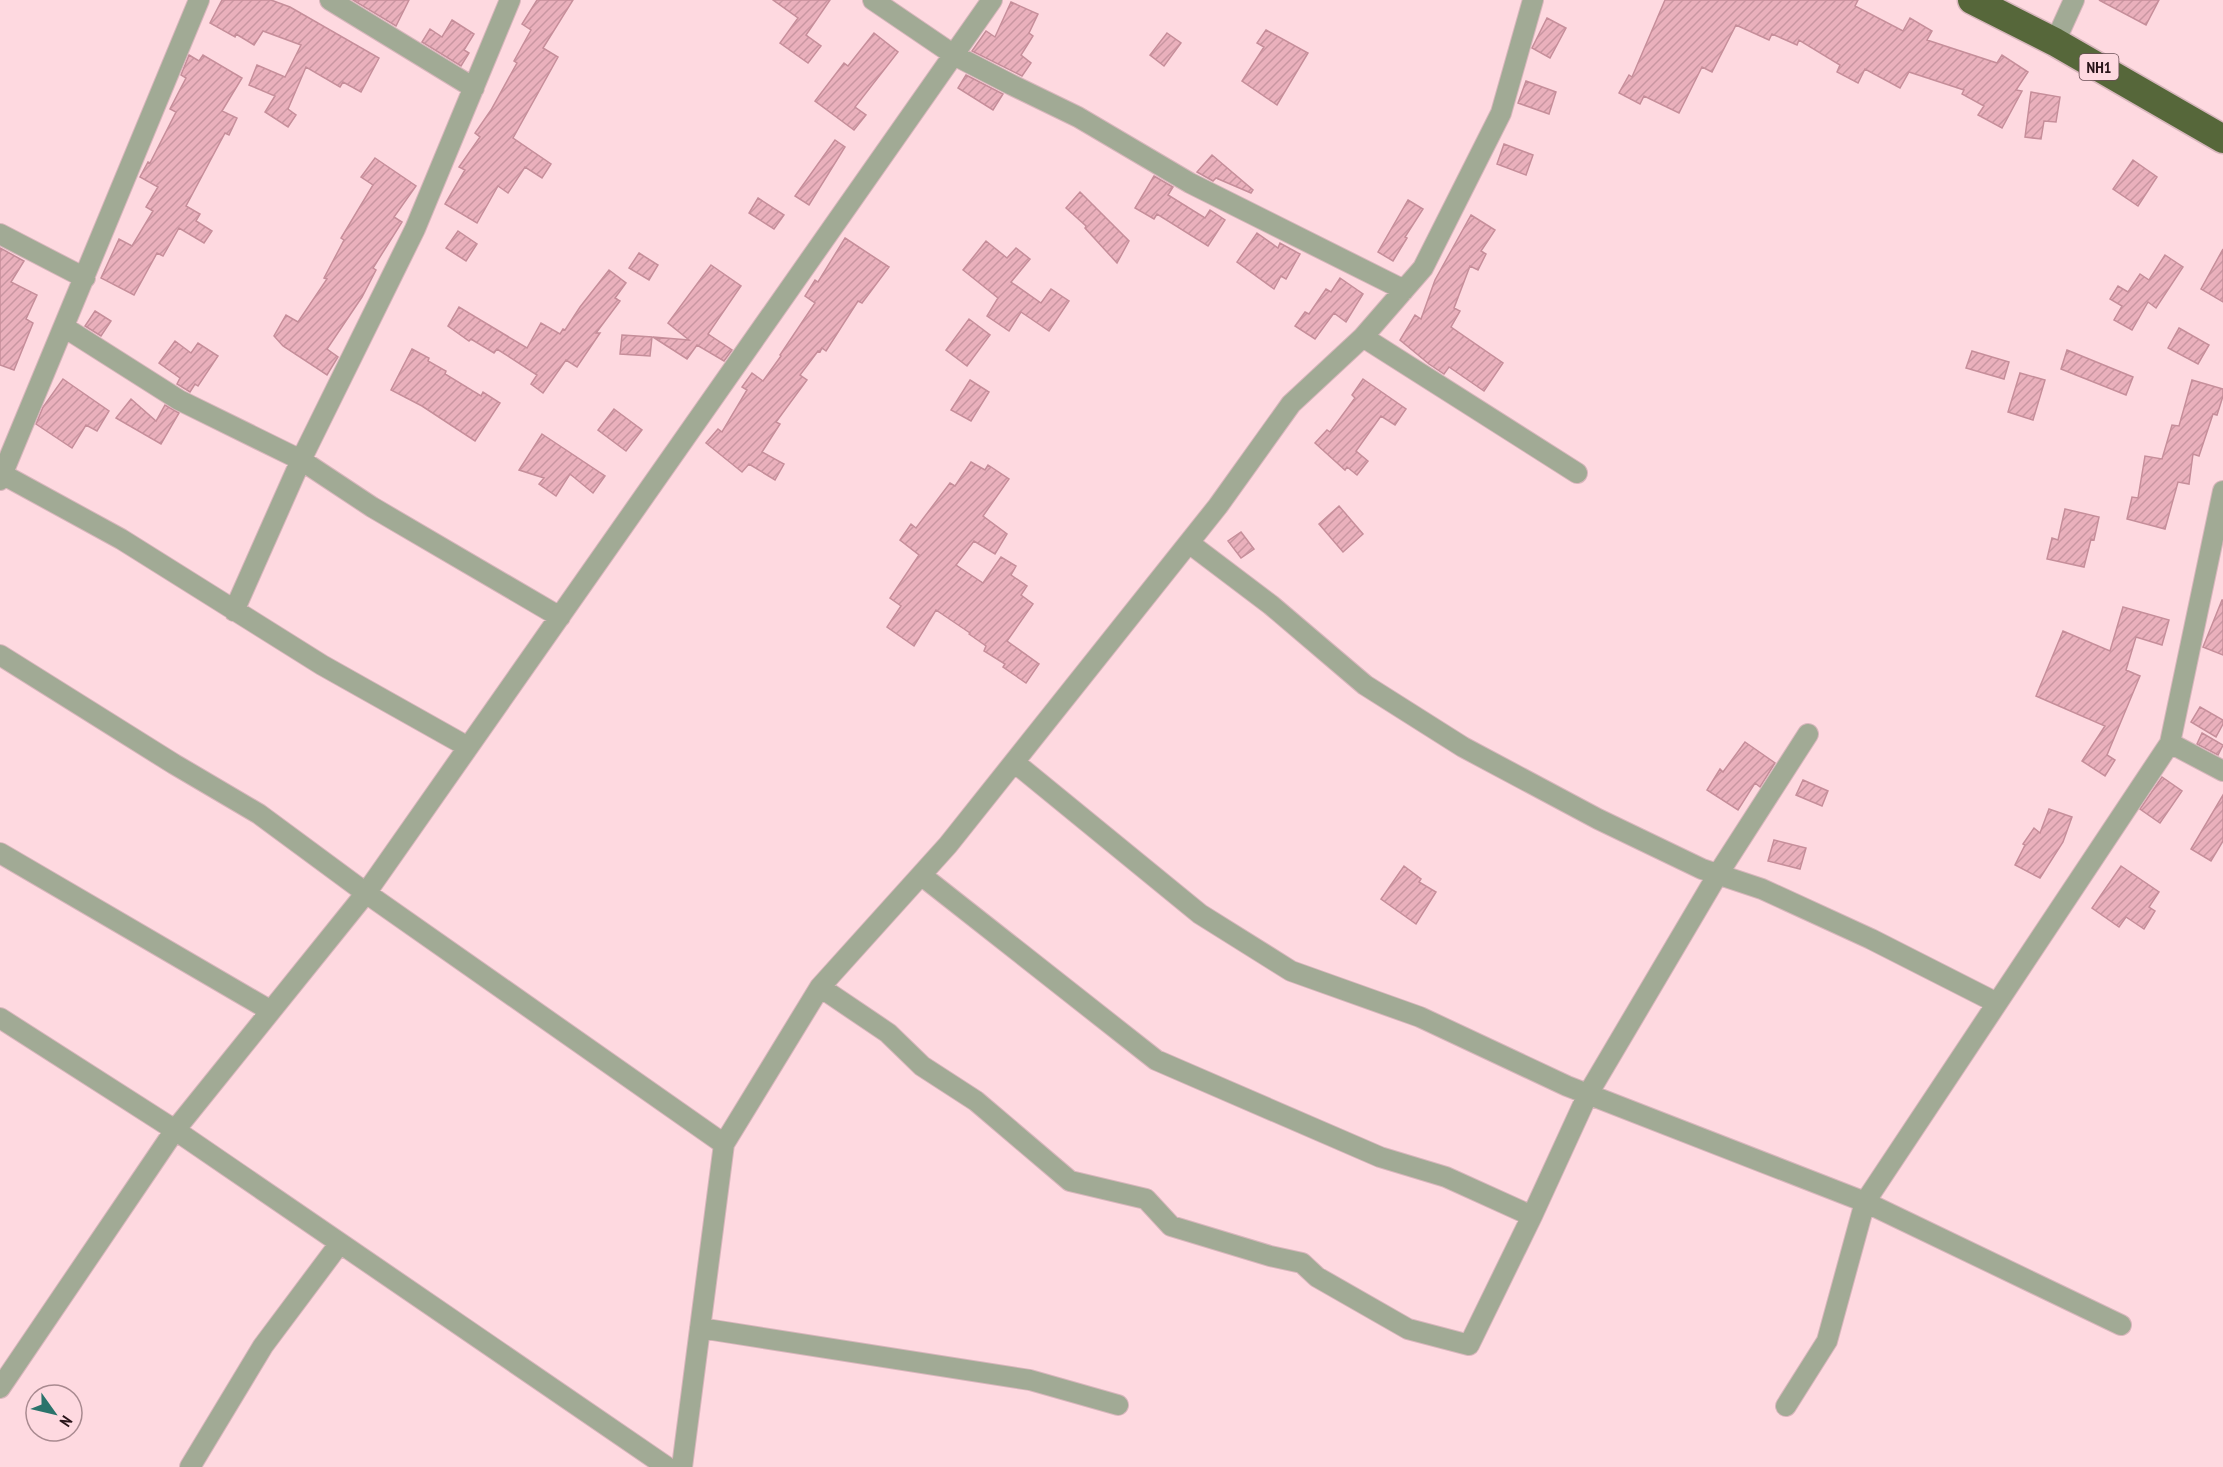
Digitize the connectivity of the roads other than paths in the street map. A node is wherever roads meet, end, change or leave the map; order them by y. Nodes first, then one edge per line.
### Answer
1 (199, 0) edge
2 (330, 0) edge
3 (510, 0) edge
4 (873, 0) edge
5 (992, 0) edge
6 (1533, 0) edge
7 (1972, 0) edge
8 (2074, 0) edge
9 (2055, 42) junction
10 (954, 55) junction
11 (474, 88) junction
12 (2223, 139) edge
13 (0, 234) edge
14 (85, 278) junction
15 (1404, 290) junction
16 (64, 327) junction
17 (1363, 337) junction
18 (301, 460) junction
19 (1577, 473) dead end
20 (1, 477) edge
21 (2223, 491) edge
22 (1189, 543) junction
23 (234, 611) junction
24 (560, 617) junction
25 (0, 655) edge
26 (1808, 734) dead end
27 (2170, 743) junction
28 (468, 747) junction
29 (1014, 762) junction
30 (2223, 771) edge
31 (0, 852) edge
32 (1718, 874) junction
33 (921, 875) junction
34 (366, 893) junction
35 (820, 987) junction
36 (1997, 1003) junction
37 (271, 1011) junction
38 (0, 1018) edge
39 (1588, 1094) junction
40 (175, 1130) junction
41 (724, 1144) junction
42 (1865, 1202) junction
43 (1532, 1216) junction
44 (340, 1243) junction
45 (2121, 1325) dead end
46 (700, 1328) junction
47 (0, 1388) edge
48 (1118, 1405) dead end
49 (1786, 1407) dead end
50 (190, 1467) edge
51 (667, 1467) edge
52 (682, 1467) edge

1 - 14 street
2 - 11 street
3 - 11 street
4 - 10 street
5 - 10 street
6 - 15 street
7 - 9 highway, NH1
8 - 9 street
9 - 12 highway, NH1
10 - 15 street
10 - 24 street
11 - 18 street
13 - 14 street
14 - 16 street
15 - 17 street
16 - 18 street
16 - 20 street
17 - 19 street
17 - 22 street
18 - 23 street
18 - 24 street
20 - 23 street
21 - 27 street
22 - 29 street
22 - 32 street
23 - 28 street
24 - 28 street
25 - 34 street
26 - 32 street
27 - 30 street
27 - 36 street
28 - 34 street
29 - 33 street
29 - 39 street
31 - 37 street
32 - 36 street
32 - 39 street
33 - 35 street
33 - 43 street
34 - 37 street
34 - 41 street
35 - 41 street
35 - 43 street
36 - 42 street
37 - 40 street
38 - 40 street
39 - 42 street
39 - 43 street
40 - 44 street
40 - 47 street
41 - 46 street
42 - 45 street
42 - 49 street
44 - 50 street
44 - 51 street
46 - 48 street
46 - 52 street

